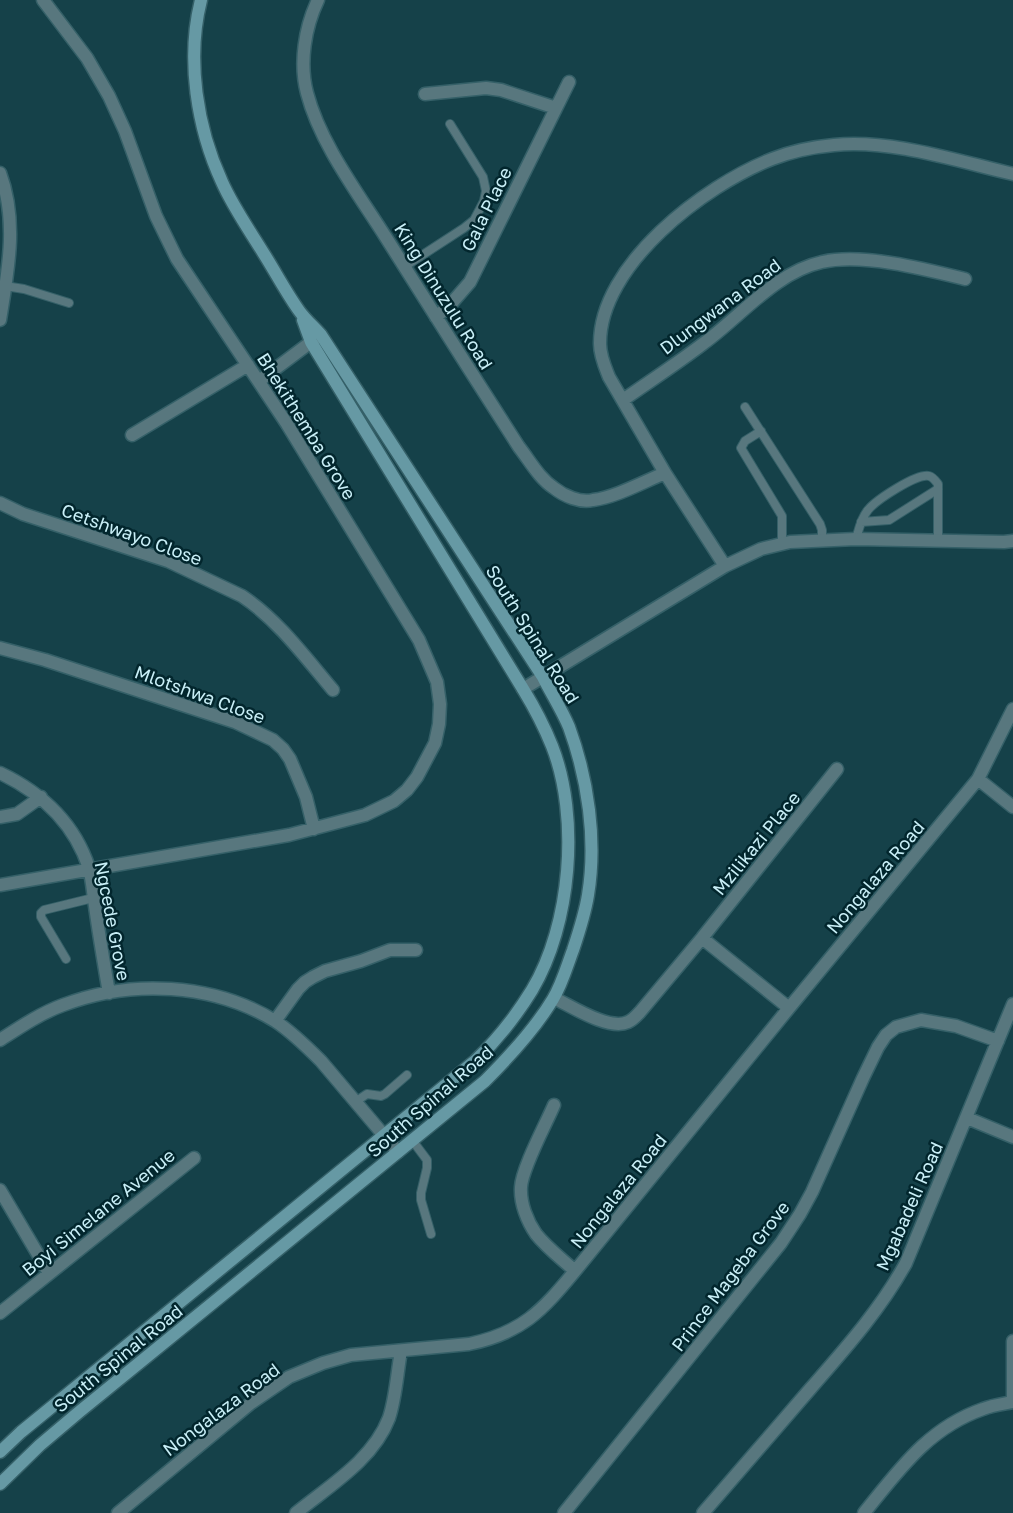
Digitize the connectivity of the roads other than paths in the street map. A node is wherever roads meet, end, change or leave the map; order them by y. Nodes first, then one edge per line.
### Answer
1 (43, 0) edge
2 (201, 0) edge
3 (318, 0) edge
4 (570, 82) dead end
5 (425, 94) dead end
6 (556, 108) junction
7 (450, 124) dead end
8 (0, 173) edge
9 (1013, 174) edge
10 (404, 267) junction
11 (965, 279) dead end
12 (6, 286) junction
13 (69, 303) dead end
14 (436, 317) junction
15 (0, 320) edge
16 (316, 338) junction
17 (248, 365) junction
18 (259, 381) junction
19 (623, 400) junction
20 (745, 406) dead end
21 (761, 431) junction
22 (132, 435) dead end
23 (664, 473) junction
24 (938, 489) junction
25 (0, 503) edge
26 (861, 522) junction
27 (856, 539) junction
28 (822, 540) junction
29 (938, 541) junction
30 (1013, 541) edge
31 (782, 543) junction
32 (725, 566) junction
33 (0, 648) edge
34 (543, 677) junction
35 (523, 689) junction
36 (333, 690) dead end
37 (1013, 709) edge
38 (838, 769) dead end
39 (0, 773) edge
40 (978, 779) junction
41 (41, 798) junction
42 (1013, 807) edge
43 (0, 817) edge
44 (314, 829) junction
45 (89, 869) junction
46 (0, 885) edge
47 (93, 898) junction
48 (702, 938) junction
49 (416, 950) dead end
50 (66, 959) dead end
51 (109, 992) junction
52 (554, 998) junction
53 (1013, 1004) edge
54 (789, 1008) junction
55 (275, 1021) junction
56 (0, 1040) edge
57 (998, 1040) junction
58 (407, 1075) dead end
59 (355, 1102) junction
60 (554, 1105) dead end
61 (967, 1118) junction
62 (384, 1136) junction
63 (1013, 1137) edge
64 (412, 1140) junction
65 (398, 1152) junction
66 (194, 1158) dead end
67 (0, 1190) edge
68 (431, 1234) dead end
69 (575, 1271) junction
70 (50, 1273) junction
71 (0, 1313) edge
72 (1013, 1341) edge
73 (401, 1351) junction
74 (1013, 1402) edge
75 (0, 1452) edge
76 (0, 1484) edge
77 (118, 1513) edge
78 (296, 1513) edge
79 (564, 1513) edge
80 (703, 1513) edge
81 (864, 1513) edge

1 - 17 street, Bhekithemba Grove
2 - 16 street, South Spinal Road
3 - 10 street, King Dinuzulu Road
4 - 6 street, Gala Place
5 - 6 street
6 - 14 street, Gala Place
7 - 10 lane
8 - 12 street
9 - 19 street
10 - 14 street, King Dinuzulu Road
11 - 19 street, Dlungwana Road
12 - 13 lane
12 - 15 street
14 - 23 street, King Dinuzulu Road
16 - 18 street
16 - 34 street, South Spinal Road
16 - 35 street, South Spinal Road
17 - 18 street, Bhekithemba Grove
17 - 22 street
18 - 44 street, Bhekithemba Grove
19 - 23 street
20 - 21 lane
21 - 28 lane
21 - 31 lane
23 - 32 street
24 - 26 lane
24 - 26 lane
24 - 29 lane
25 - 36 street, Cetshwayo Close
26 - 27 lane
27 - 28 street
27 - 29 street
28 - 31 street
29 - 30 street
31 - 32 street
32 - 34 street
33 - 44 street, Mlotshwa Close
34 - 35 street
34 - 52 street, South Spinal Road
35 - 62 street, South Spinal Road
37 - 40 street, Nongalaza Road
38 - 48 street, Mzilikazi Place
39 - 41 street, Ngcede Grove
40 - 42 street
40 - 54 street, Nongalaza Road
41 - 43 street
41 - 45 street, Ngcede Grove
44 - 45 street
45 - 46 street
45 - 47 street, Ngcede Grove
47 - 50 lane
47 - 51 street, Ngcede Grove
48 - 52 street, Mzilikazi Place
48 - 54 street
49 - 55 street
51 - 55 street
51 - 56 street
52 - 64 street, South Spinal Road
53 - 57 street, Mgabadeli Road
54 - 69 street, Nongalaza Road
55 - 59 street
57 - 61 street, Mgabadeli Road
57 - 79 street, Prince Mageba Grove
58 - 59 lane
59 - 62 street
60 - 69 street
61 - 63 street
61 - 80 street, Mgabadeli Road
62 - 65 street
62 - 75 street, South Spinal Road
64 - 65 street, South Spinal Road
64 - 68 lane
65 - 76 street, South Spinal Road
66 - 70 street, Boyi Simelane Avenue
67 - 70 street
69 - 73 street, Nongalaza Road
70 - 71 street, Boyi Simelane Avenue
72 - 74 street
73 - 77 street, Nongalaza Road
73 - 78 street
74 - 81 street

